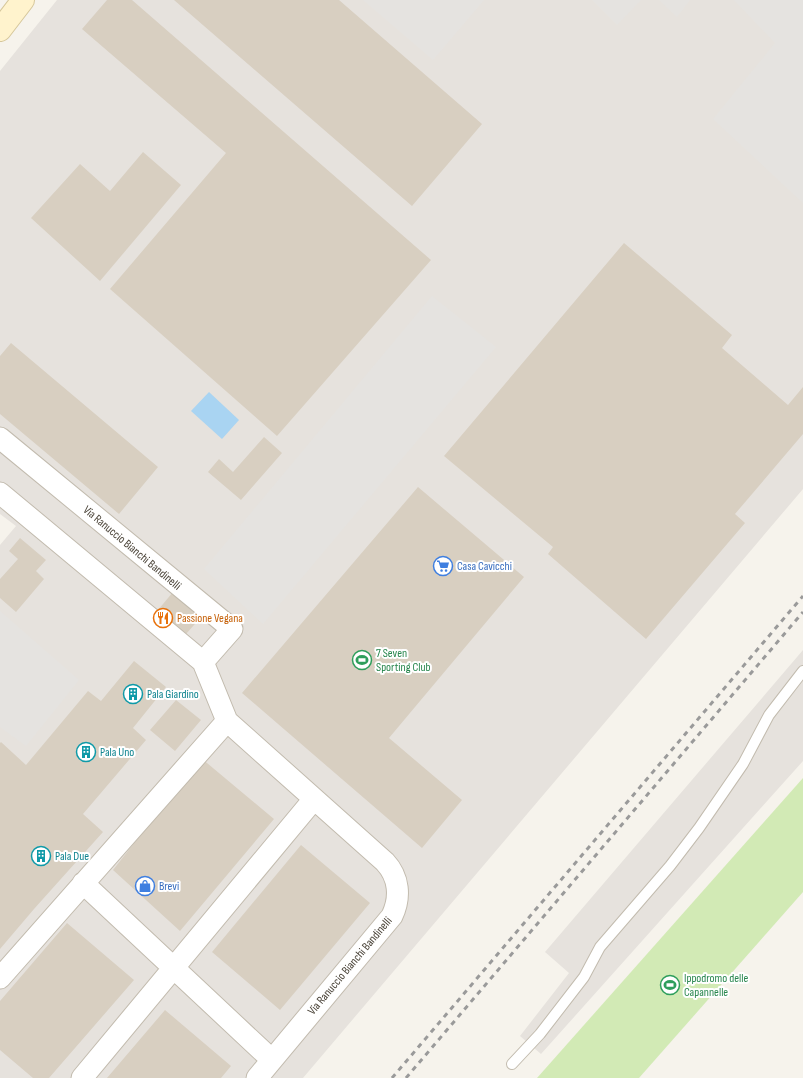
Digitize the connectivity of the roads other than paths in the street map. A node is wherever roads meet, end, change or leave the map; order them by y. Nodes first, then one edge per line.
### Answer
1 (23, 0) edge
2 (0, 30) edge
3 (0, 438) edge
4 (0, 493) edge
5 (203, 662) junction
6 (803, 671) edge
7 (227, 721) junction
8 (314, 799) junction
9 (84, 883) junction
10 (174, 968) junction
11 (0, 978) edge
12 (272, 1060) junction
13 (512, 1064) dead end
14 (82, 1078) edge
15 (257, 1078) edge

1 - 2 street
3 - 5 street, Via Ranuccio Bianchi Bandinelli
4 - 5 street, Via Ranuccio Bianchi Bandinelli
5 - 7 street, Via Ranuccio Bianchi Bandinelli
6 - 13 lane
7 - 8 street, Via Ranuccio Bianchi Bandinelli
7 - 9 street
8 - 10 street
8 - 12 street, Via Ranuccio Bianchi Bandinelli
9 - 10 street
9 - 11 street
10 - 12 street
10 - 14 street
12 - 15 street, Via Ranuccio Bianchi Bandinelli

